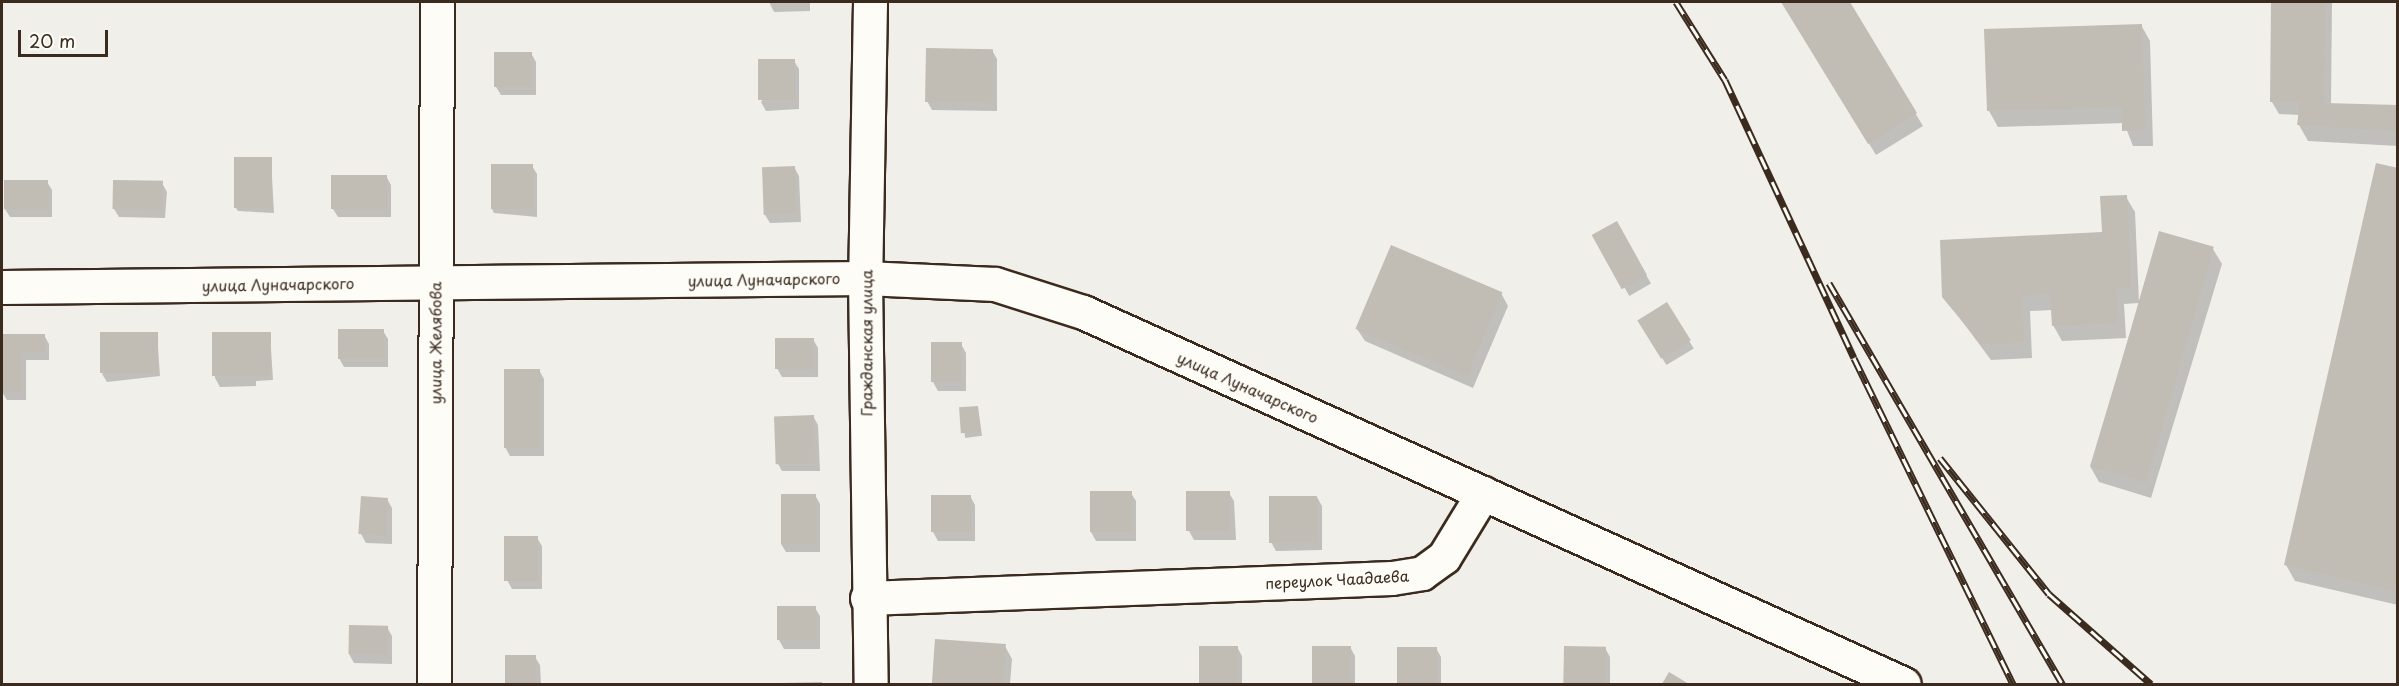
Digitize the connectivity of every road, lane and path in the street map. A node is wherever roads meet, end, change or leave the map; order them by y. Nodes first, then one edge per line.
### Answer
1 (437, 2) edge
2 (870, 2) edge
3 (865, 278) junction
4 (435, 283) junction
5 (2, 287) edge
6 (1483, 494) junction
7 (867, 598) junction
8 (1871, 677) edge
9 (434, 684) edge
10 (871, 684) edge
11 (1904, 684) edge

1 - 4 street, улица Желябова
2 - 3 street, Гражданская улица
3 - 4 street, улица Луначарского
3 - 6 street, улица Луначарского
3 - 7 street, Гражданская улица
4 - 5 street, улица Луначарского
4 - 9 street, улица Желябова
6 - 7 street, переулок Чаадаева
6 - 8 street
7 - 10 street, Гражданская улица
8 - 11 street

